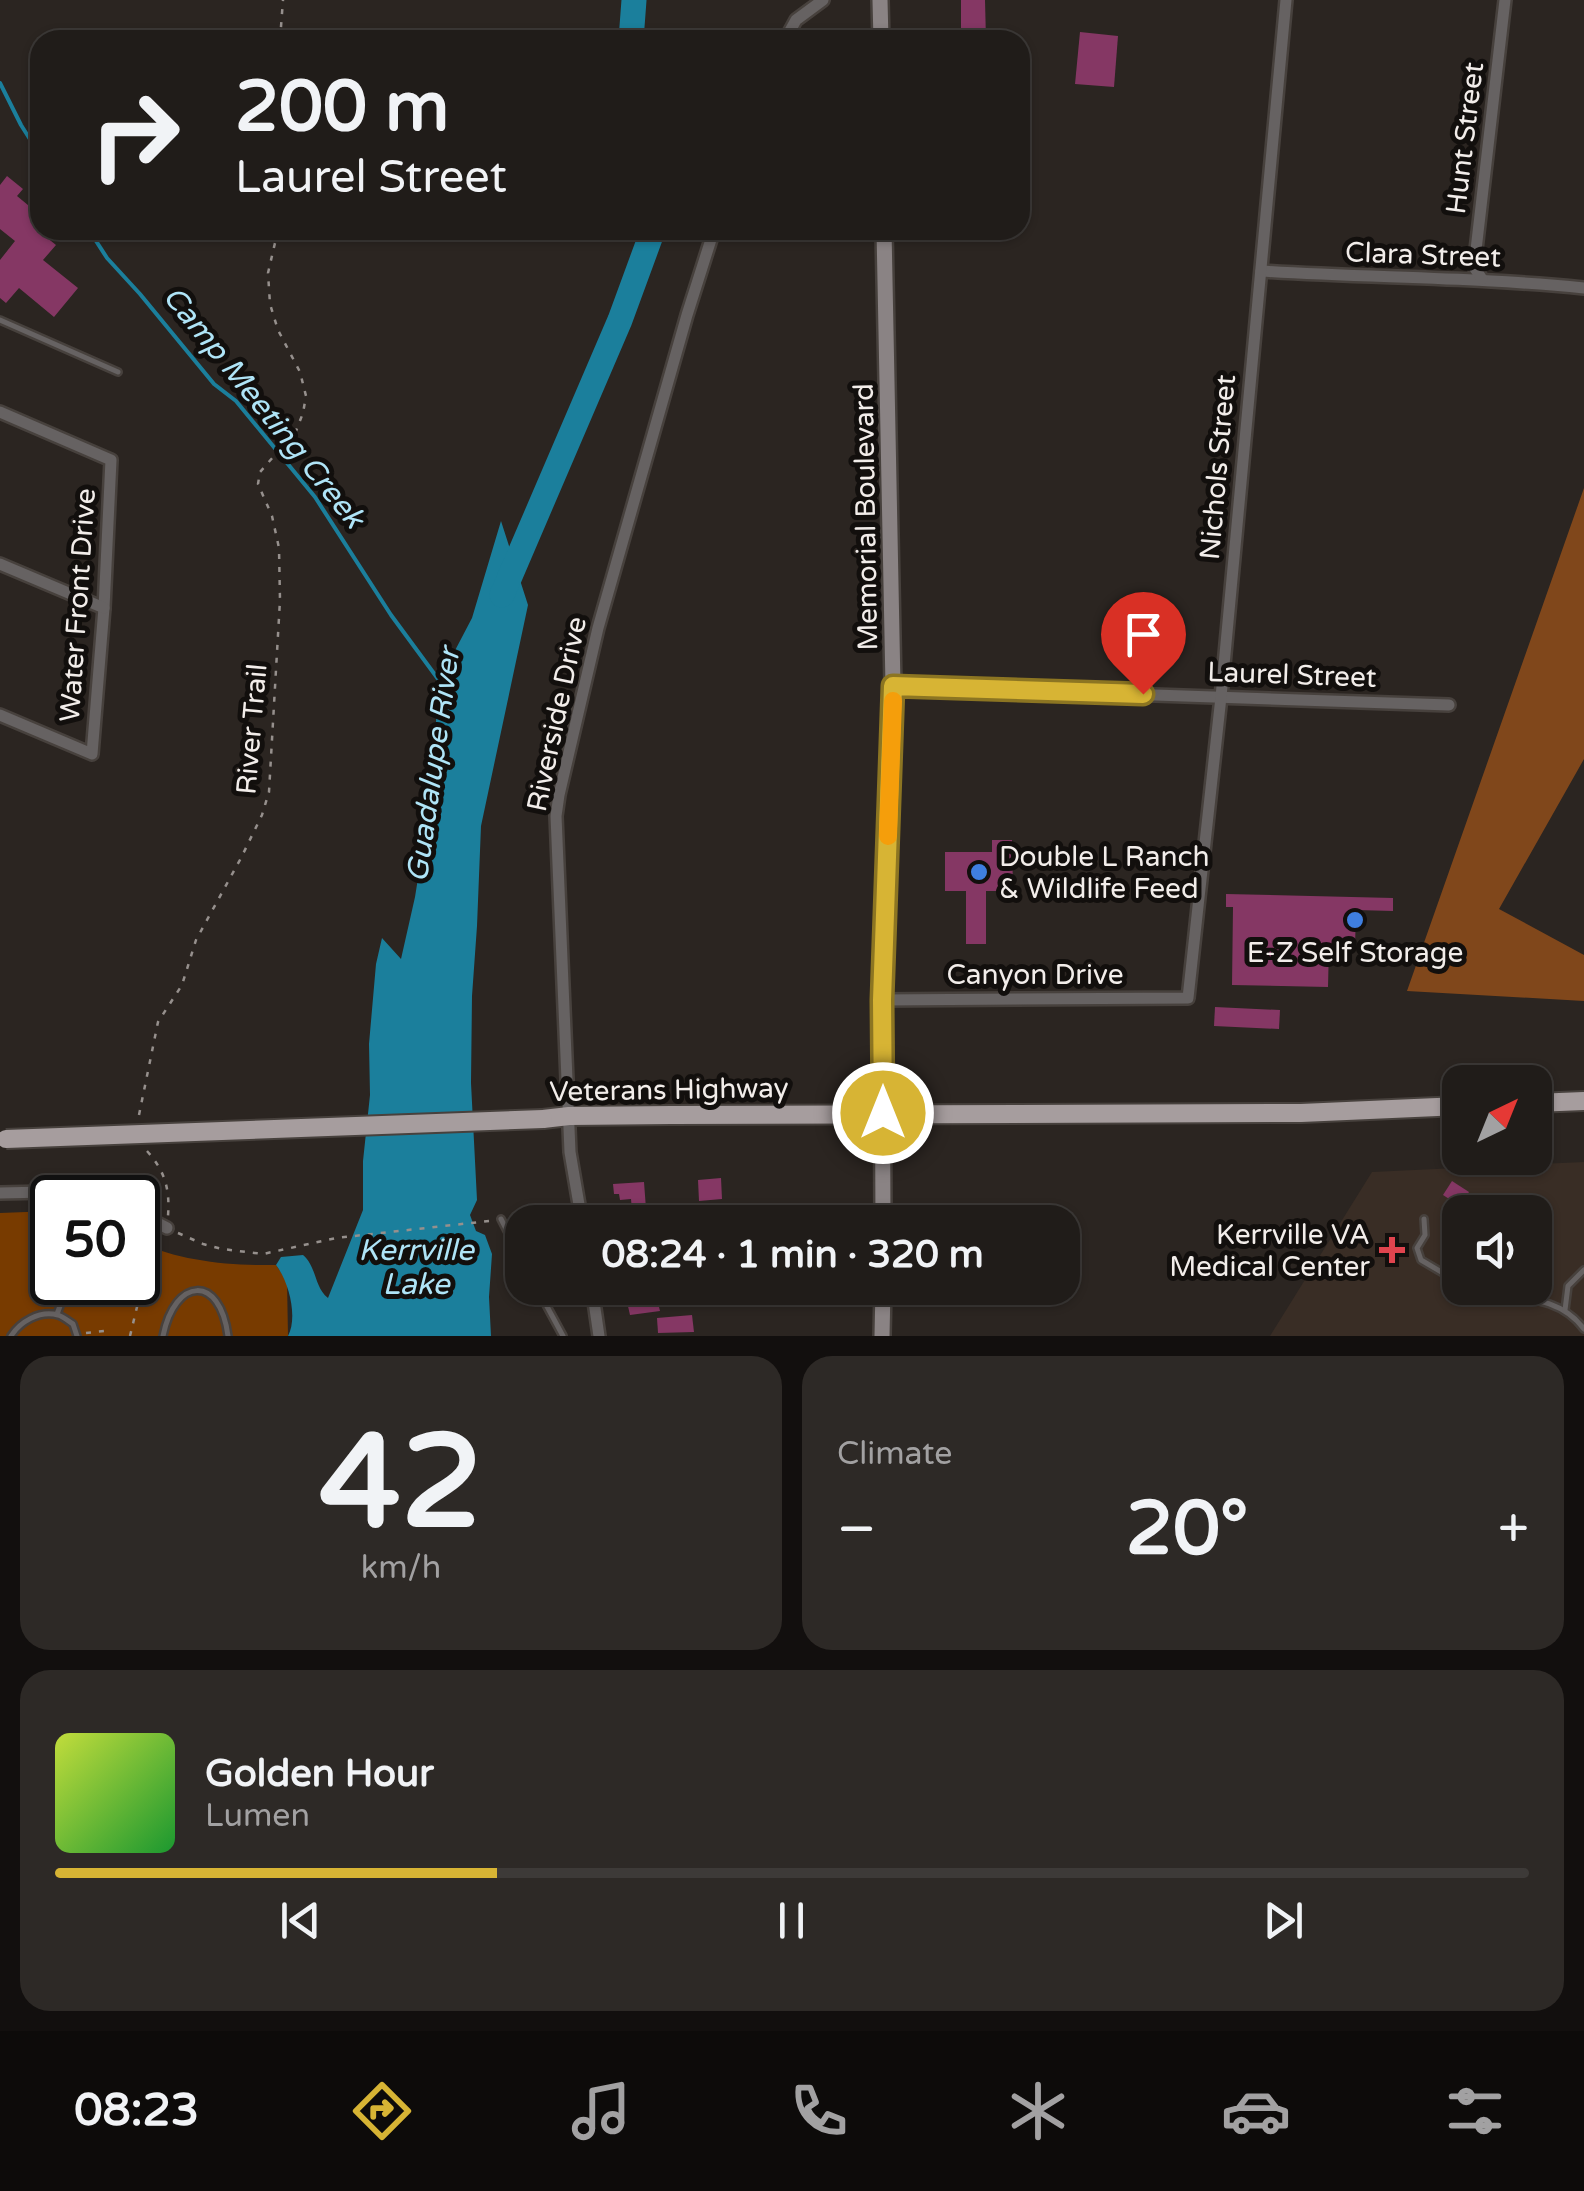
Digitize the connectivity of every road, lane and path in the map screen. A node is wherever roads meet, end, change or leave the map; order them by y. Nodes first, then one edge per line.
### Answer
1 (282, 0) edge
2 (822, 0) edge
3 (880, 0) edge
4 (1286, 0) edge
5 (1505, 0) edge
6 (280, 30) edge
7 (790, 30) edge
8 (881, 30) edge
9 (276, 240) edge
10 (711, 240) edge
11 (884, 240) edge
12 (1261, 271) junction
13 (1482, 280) junction
14 (1584, 288) edge
15 (0, 320) edge
16 (118, 372) dead end
17 (0, 412) edge
18 (0, 564) edge
19 (104, 608) junction
20 (893, 686) junction
21 (1221, 697) junction
22 (1449, 705) dead end
23 (0, 715) edge
24 (1188, 998) joint
25 (882, 1000) junction
26 (1584, 1101) edge
27 (1552, 1102) edge
28 (1442, 1107) edge
29 (883, 1113) junction
30 (568, 1116) junction
31 (140, 1129) dead end
32 (3, 1139) edge
33 (142, 1147) dead end
34 (30, 1193) edge
35 (0, 1194) edge
36 (579, 1205) edge
37 (883, 1205) edge
38 (1424, 1219) dead end
39 (501, 1220) dead end
40 (480, 1222) dead end
41 (160, 1224) edge
42 (168, 1228) junction
43 (505, 1228) edge
44 (1584, 1270) edge
45 (1442, 1273) edge
46 (60, 1305) edge
47 (546, 1305) edge
48 (595, 1305) edge
49 (882, 1305) edge
50 (1552, 1305) edge
51 (1566, 1310) junction
52 (57, 1314) junction
53 (1584, 1329) edge
54 (77, 1335) edge
55 (11, 1336) edge
56 (104, 1336) edge
57 (130, 1336) edge
58 (163, 1336) edge
59 (228, 1336) edge
60 (563, 1336) edge
61 (600, 1336) edge
62 (882, 1336) edge

1 - 6 path
2 - 7 street
3 - 8 main road
4 - 12 street, Nichols Street
5 - 13 street, Hunt Street
9 - 31 path, River Trail
10 - 30 street, Riverside Drive
11 - 20 main road, Memorial Boulevard
12 - 13 street, Clara Street
12 - 21 street, Nichols Street
13 - 14 street, Clara Street
15 - 16 lane
17 - 19 street, Water Front Drive
18 - 19 street
19 - 23 street, Water Front Drive
20 - 21 street, Laurel Street
20 - 25 main road, Memorial Boulevard
21 - 22 street, Laurel Street
21 - 24 street, Nichols Street
24 - 25 street, Canyon Drive
25 - 29 main road, Memorial Boulevard
26 - 27 main road
28 - 29 main road, Veterans Highway
29 - 30 main road, Veterans Highway
29 - 37 main road, Memorial Boulevard
30 - 32 main road, Veterans Highway, bridge
30 - 36 street, Riverside Drive
33 - 42 path
34 - 35 street
38 - 45 lane
39 - 43 lane
40 - 42 path
41 - 42 street
42 - 57 path
44 - 51 lane
46 - 52 lane
47 - 60 lane
48 - 61 street
49 - 62 main road
50 - 51 lane
51 - 53 lane
52 - 54 lane
52 - 55 lane
54 - 56 path
58 - 59 lane

